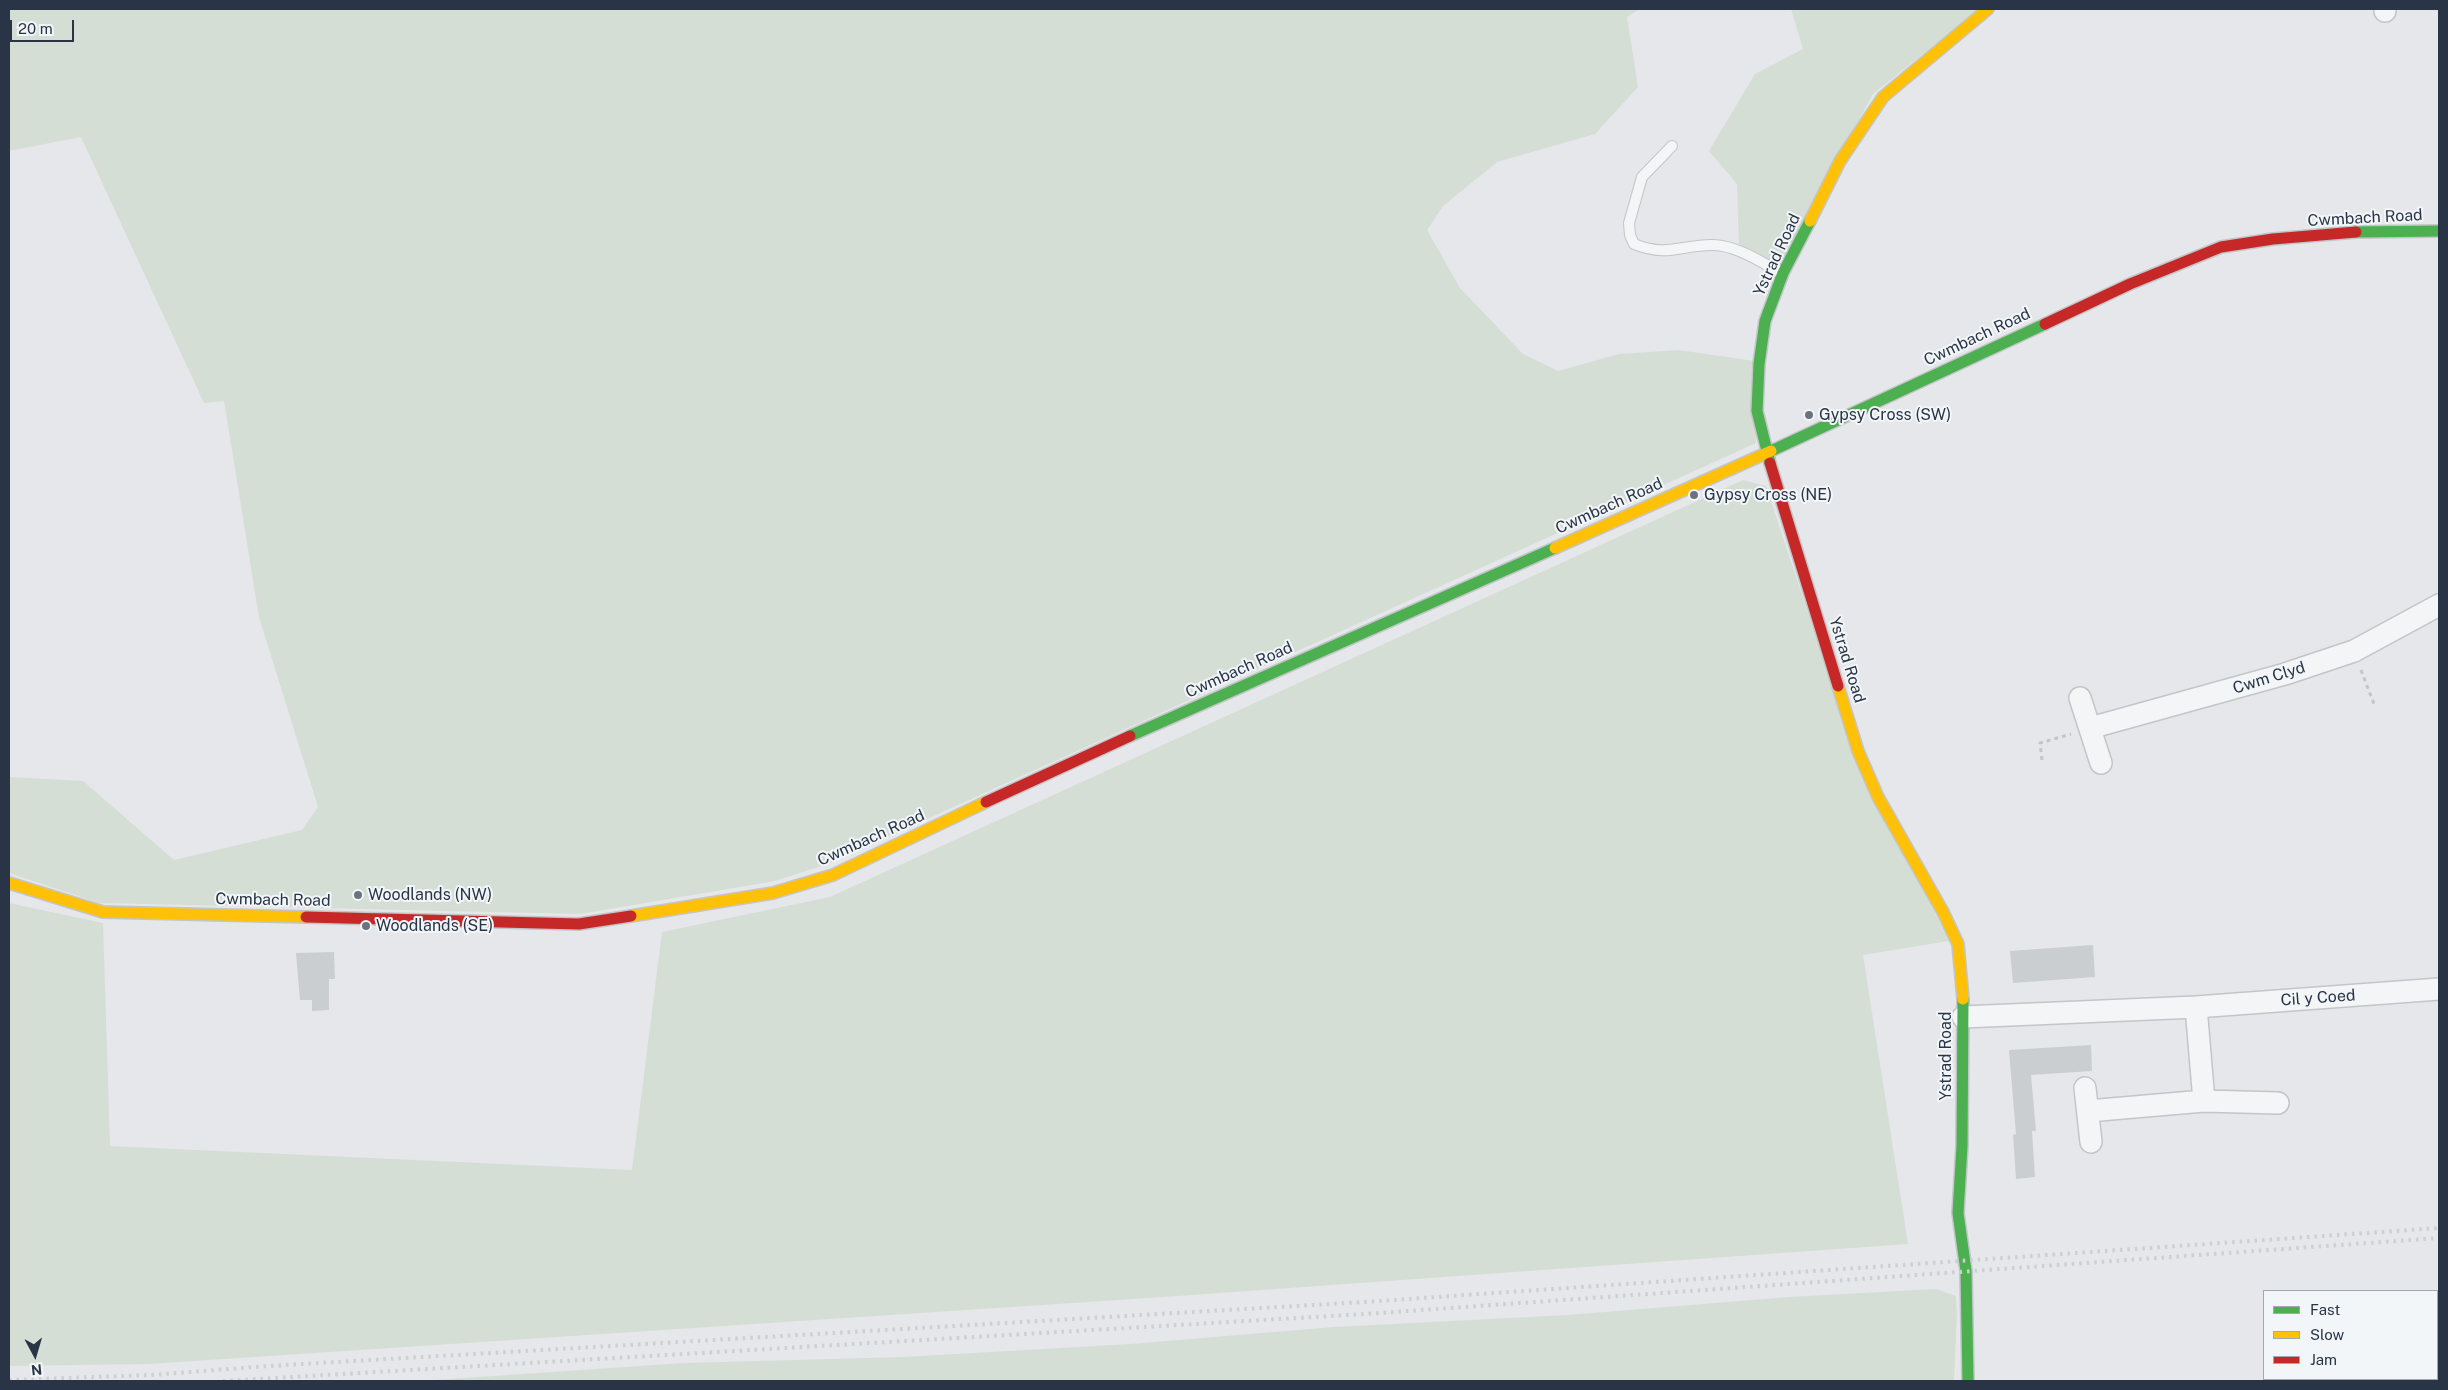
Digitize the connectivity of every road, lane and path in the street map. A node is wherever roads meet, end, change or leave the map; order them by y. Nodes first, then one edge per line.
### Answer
1 (1988, 9) edge
2 (1672, 146) dead end
3 (2439, 231) edge
4 (1783, 273) junction
5 (1767, 453) junction
6 (2439, 605) edge
7 (2354, 650) junction
8 (2080, 698) dead end
9 (2374, 704) dead end
10 (2090, 728) junction
11 (2042, 760) dead end
12 (2101, 763) dead end
13 (9, 883) edge
14 (2439, 989) edge
15 (2196, 1007) junction
16 (1963, 1017) junction
17 (2085, 1088) dead end
18 (2204, 1101) junction
19 (2278, 1103) dead end
20 (2088, 1112) junction
21 (2091, 1142) dead end
22 (1968, 1381) edge

1 - 4 main road, Ystrad Road
2 - 4 lane
3 - 5 main road, Cwmbach Road
4 - 5 main road, Ystrad Road
5 - 13 main road, Cwmbach Road
5 - 16 main road, Ystrad Road
6 - 7 street, Cwm Clyd
7 - 9 path
7 - 10 street, Cwm Clyd
8 - 10 street
10 - 11 path
10 - 12 street
14 - 15 street, Cil y Coed
15 - 16 street, Cil y Coed
15 - 18 street
16 - 22 main road, Ystrad Road
17 - 20 street
18 - 19 street
18 - 20 street
20 - 21 street

